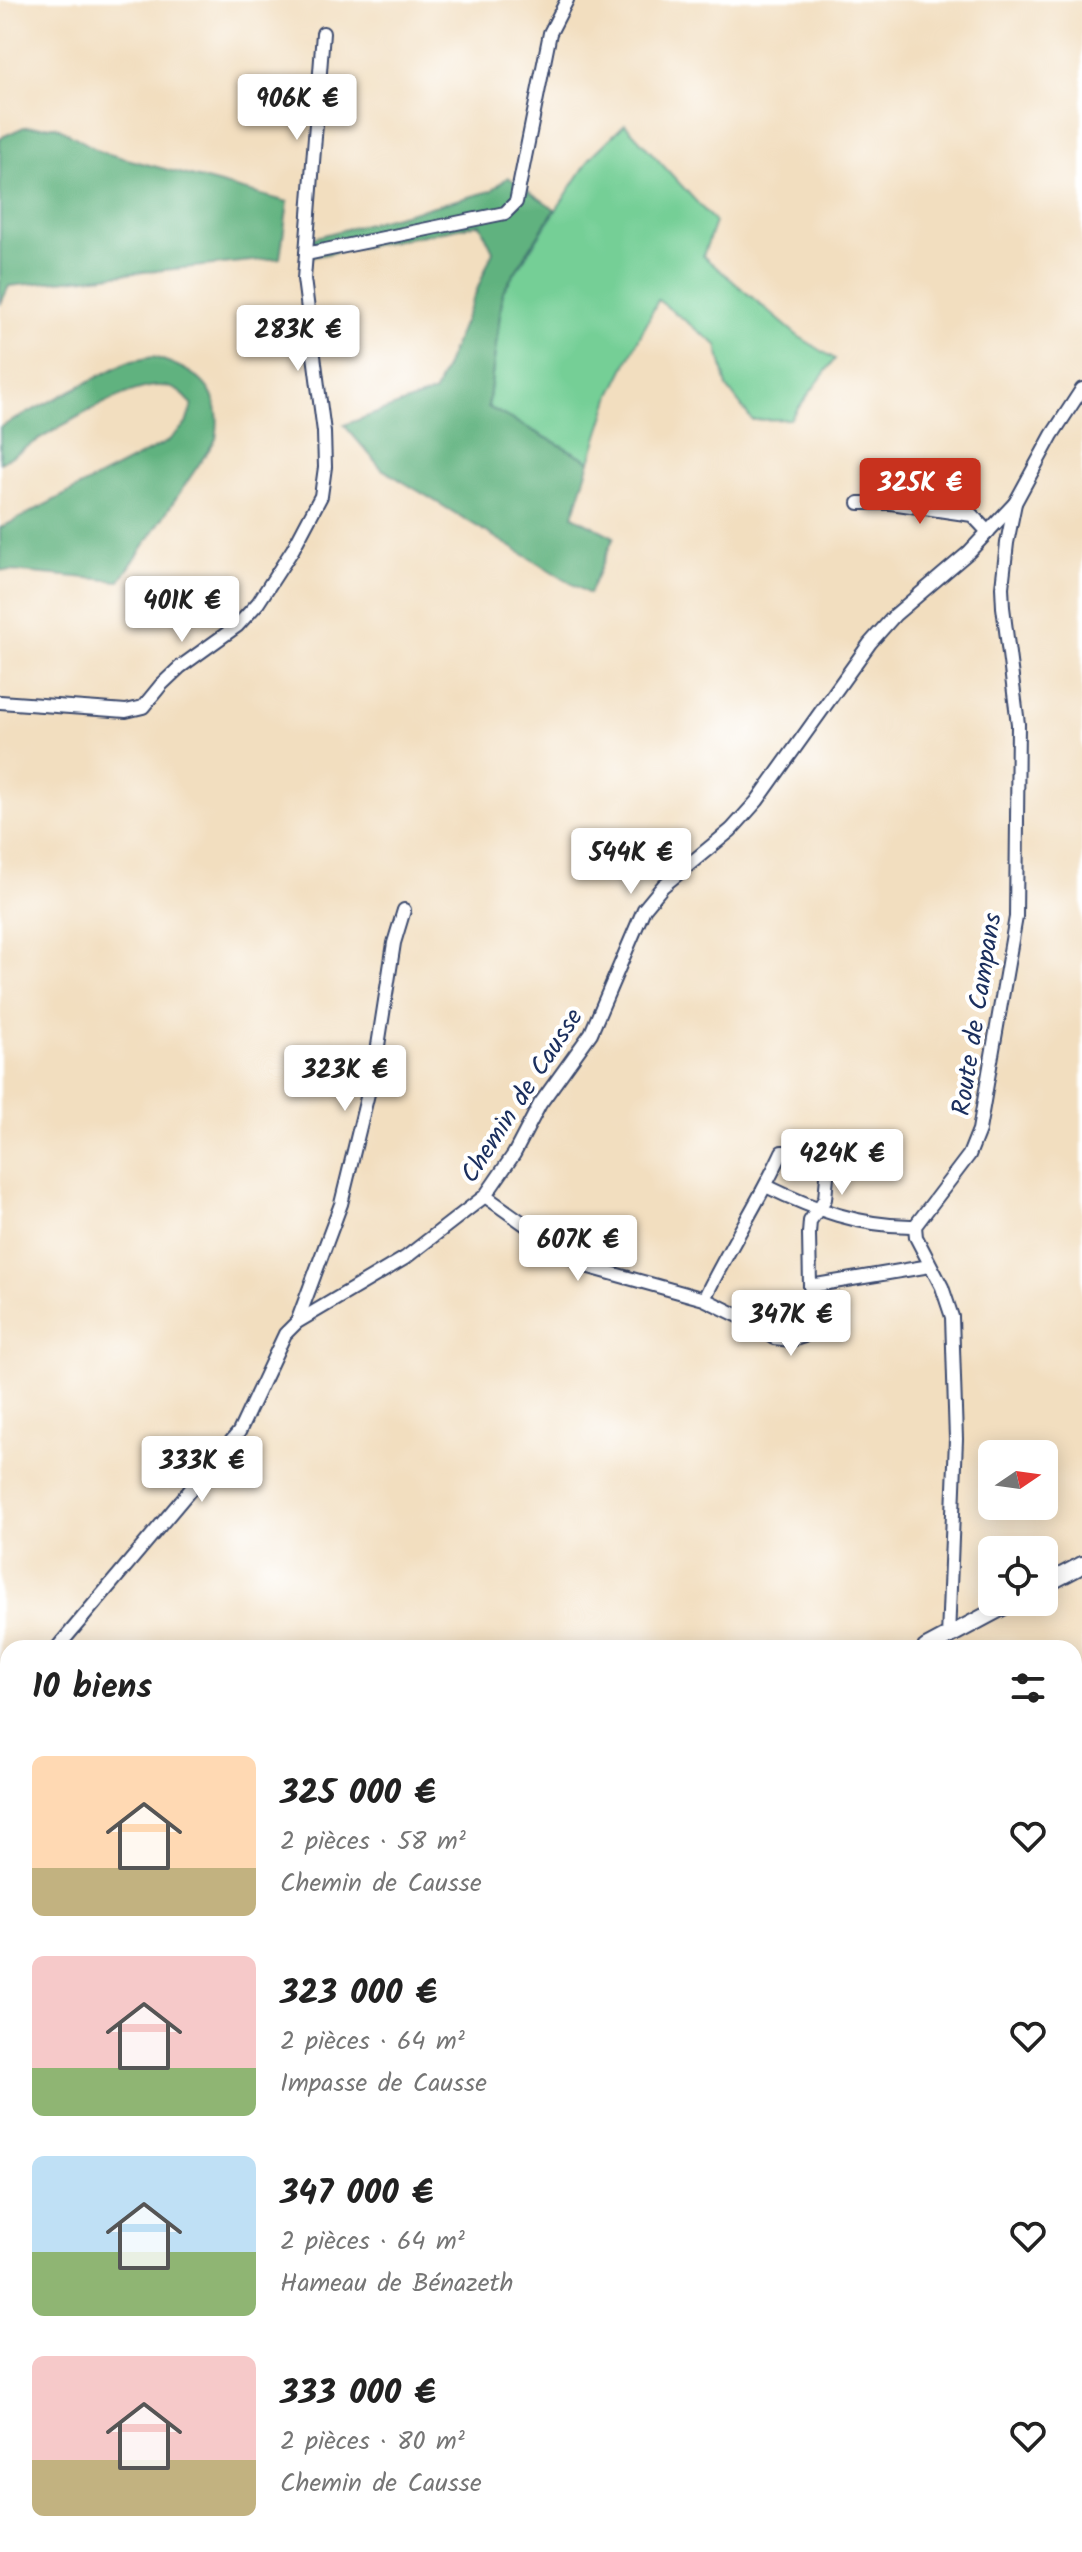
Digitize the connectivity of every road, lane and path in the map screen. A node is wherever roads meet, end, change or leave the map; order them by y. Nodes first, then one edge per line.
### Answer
1 (567, 0) edge
2 (323, 33) dead end
3 (306, 254) junction
4 (1082, 389) edge
5 (859, 503) dead end
6 (1015, 503) junction
7 (988, 532) junction
8 (0, 702) edge
9 (404, 910) dead end
10 (766, 1186) junction
11 (485, 1196) junction
12 (817, 1210) junction
13 (915, 1226) junction
14 (930, 1266) junction
15 (810, 1286) junction
16 (704, 1299) junction
17 (297, 1322) junction
18 (1082, 1565) edge
19 (1058, 1578) edge
20 (986, 1616) edge
21 (948, 1637) junction
22 (64, 1640) edge
23 (942, 1640) edge

1 - 3 street
2 - 3 street
3 - 8 street
4 - 6 street, Route de Campans
5 - 7 street
6 - 7 street, Chemin de Causse
6 - 13 street, Route de Campans
7 - 11 street, Chemin de Causse
9 - 17 street
10 - 12 street
10 - 12 street
10 - 16 street
11 - 16 street
11 - 17 street, Chemin de Causse
12 - 13 street
12 - 15 street
13 - 14 street
14 - 15 street
14 - 21 street
15 - 16 street
17 - 22 street, Chemin de Causse
18 - 19 main road
20 - 21 main road
21 - 23 main road

